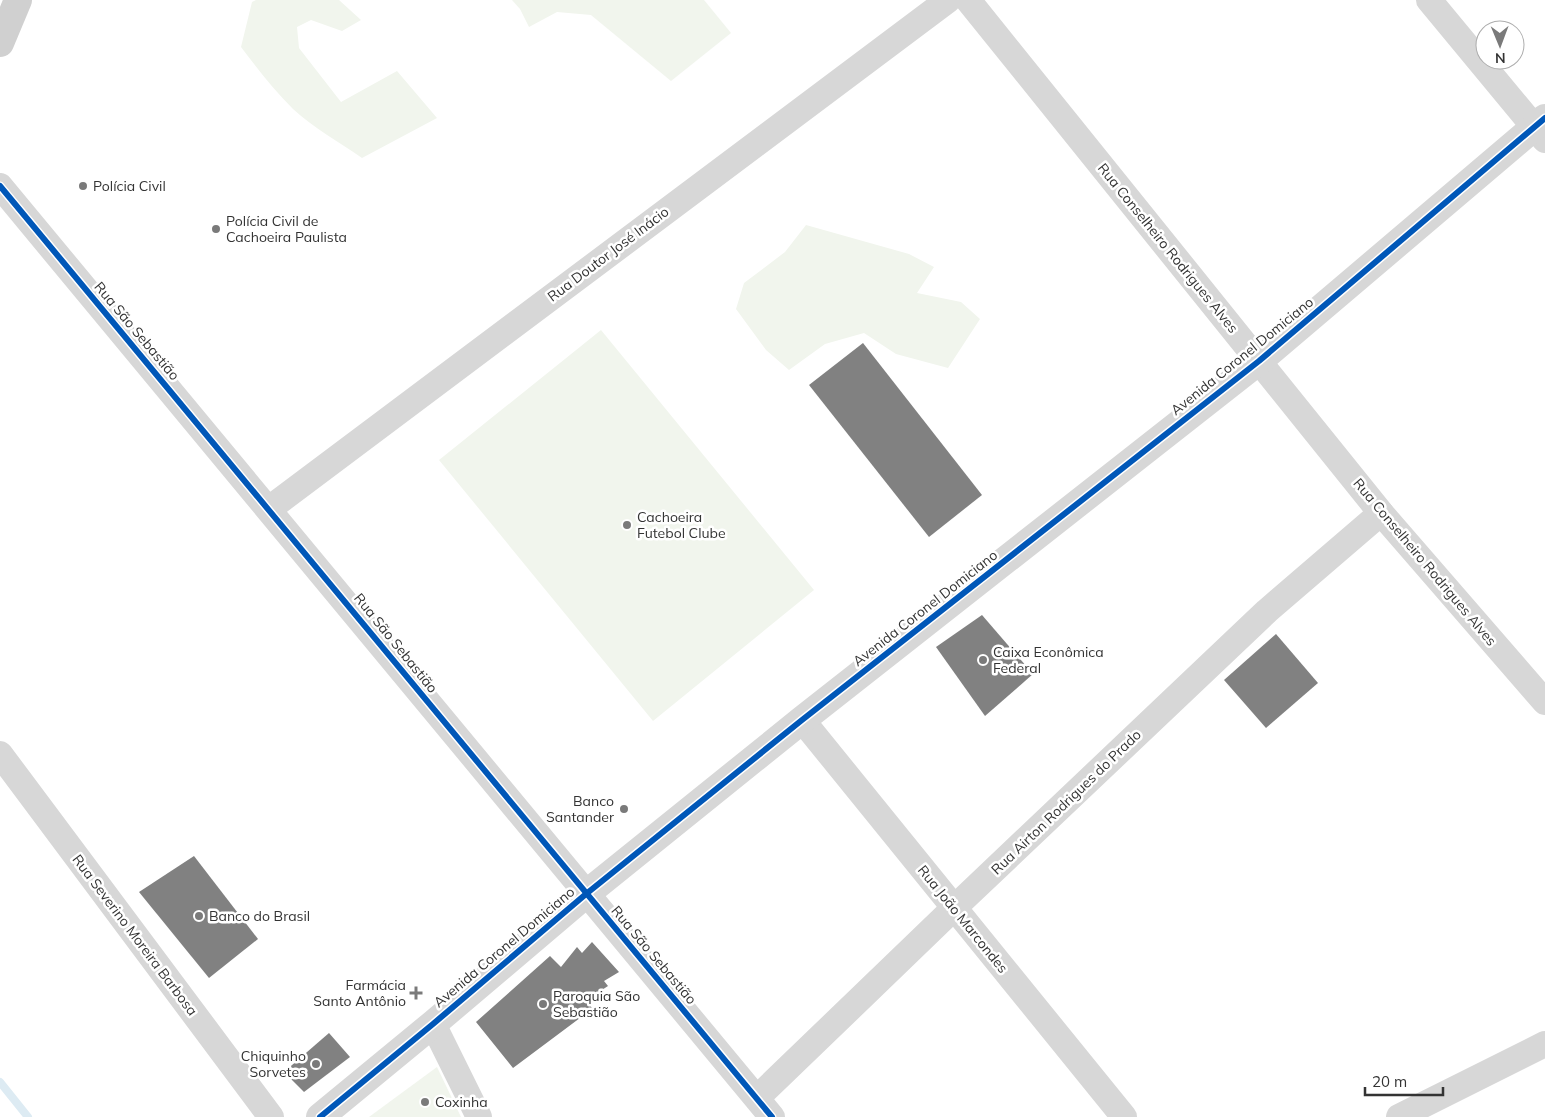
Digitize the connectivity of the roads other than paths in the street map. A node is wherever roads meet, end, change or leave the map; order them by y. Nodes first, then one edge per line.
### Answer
1 (18, 0) edge
2 (948, 0) edge
3 (968, 0) edge
4 (1429, 0) edge
5 (0, 43) edge
6 (1541, 128) edge
7 (0, 186) edge
8 (1259, 361) junction
9 (269, 509) junction
10 (1381, 513) junction
11 (1545, 702) edge
12 (802, 720) junction
13 (0, 754) edge
14 (586, 894) junction
15 (954, 908) junction
16 (433, 1024) junction
17 (1545, 1044) edge
18 (765, 1108) edge
19 (271, 1117) edge
20 (320, 1117) edge
21 (479, 1117) edge
22 (1124, 1117) edge
23 (1399, 1117) edge

1 - 5 main road
2 - 9 street, Rua Doutor José Inácio
3 - 8 street, Rua Conselheiro Rodrigues Alves
4 - 6 street
6 - 8 street, Avenida Coronel Domiciano
7 - 9 street, Rua São Sebastião
8 - 10 street, Rua Conselheiro Rodrigues Alves
8 - 12 street, Avenida Coronel Domiciano
9 - 14 street, Rua São Sebastião
10 - 11 street, Rua Conselheiro Rodrigues Alves
10 - 15 street, Rua Airton Rodrigues do Prado
12 - 14 street, Avenida Coronel Domiciano
12 - 15 street, Rua João Marcondes
13 - 19 street, Rua Severino Moreira Barbosa
14 - 16 street, Avenida Coronel Domiciano
14 - 18 street, Rua São Sebastião
15 - 18 street, Rua Airton Rodrigues do Prado
15 - 22 street, Rua João Marcondes
16 - 20 street, Avenida Coronel Domiciano
16 - 21 street
17 - 23 street

